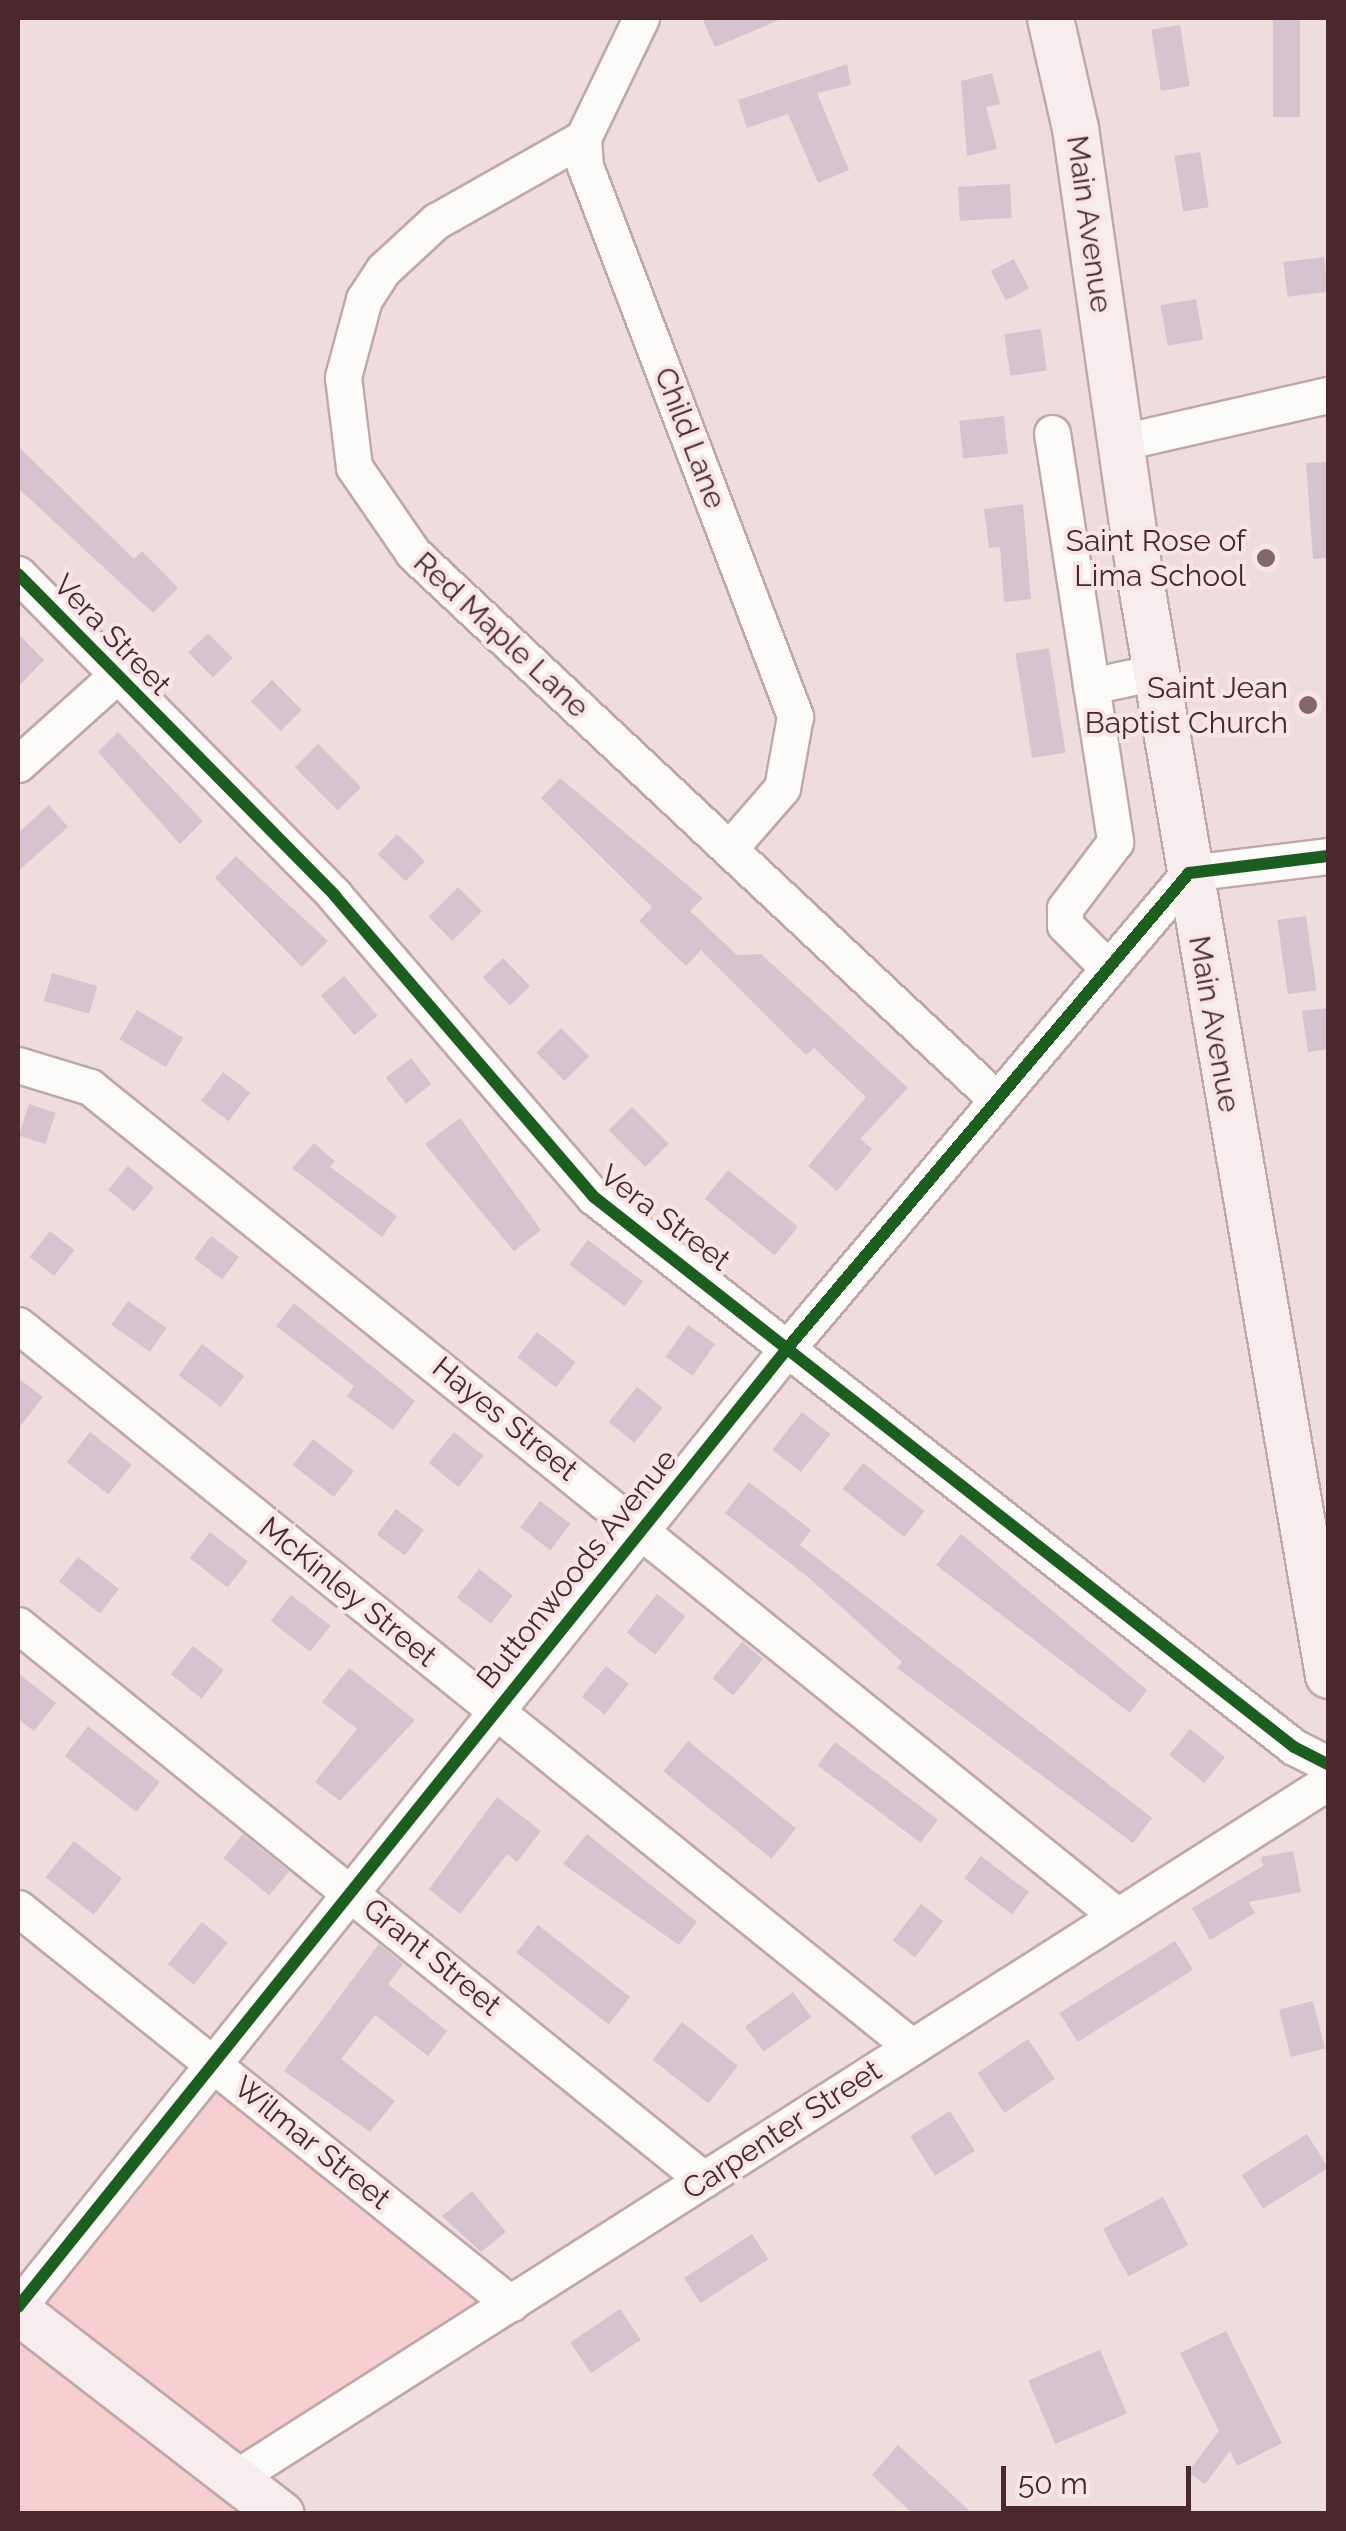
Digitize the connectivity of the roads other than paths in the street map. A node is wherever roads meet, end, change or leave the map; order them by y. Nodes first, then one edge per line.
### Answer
1 (640, 18) edge
2 (1050, 18) edge
3 (583, 138) junction
4 (1328, 395) edge
5 (1052, 434) dead end
6 (1118, 444) junction
7 (18, 574) edge
8 (1156, 672) junction
9 (116, 676) junction
10 (1091, 686) junction
11 (18, 764) edge
12 (729, 849) junction
13 (1328, 856) edge
14 (1189, 872) junction
15 (1106, 965) junction
16 (18, 1065) edge
17 (994, 1097) junction
18 (18, 1325) edge
19 (790, 1345) junction
20 (642, 1531) junction
21 (18, 1625) edge
22 (1328, 1675) edge
23 (495, 1710) junction
24 (1328, 1764) edge
25 (1328, 1782) edge
26 (350, 1890) junction
27 (18, 1908) edge
28 (1116, 1914) junction
29 (912, 2047) junction
30 (212, 2062) junction
31 (704, 2180) junction
32 (511, 2304) junction
33 (18, 2309) edge
34 (236, 2478) junction
35 (282, 2514) edge

1 - 3 street
2 - 6 main road, Main Avenue
3 - 12 street, Child Lane
3 - 12 street, Red Maple Lane
4 - 6 street
5 - 10 street
6 - 8 main road, Main Avenue
7 - 9 street, Vera Street
8 - 10 street
8 - 14 main road, Main Avenue
9 - 11 street
9 - 19 street, Vera Street
10 - 15 street
12 - 17 street, Red Maple Lane
13 - 14 street
14 - 15 street, Buttonwoods Avenue
14 - 22 main road, Main Avenue
15 - 17 street, Buttonwoods Avenue
16 - 20 street, Hayes Street
17 - 19 street, Buttonwoods Avenue
18 - 23 street, McKinley Street
19 - 20 street, Buttonwoods Avenue
19 - 24 street, Vera Street
20 - 23 street, Buttonwoods Avenue
20 - 28 street, Hayes Street
21 - 26 street, Grant Street
23 - 26 street, Buttonwoods Avenue
23 - 29 street, McKinley Street
25 - 28 street, Carpenter Street
26 - 30 street, Buttonwoods Avenue
26 - 31 street, Grant Street
27 - 30 street, Wilmar Street
28 - 29 street, Carpenter Street
29 - 31 street, Carpenter Street
30 - 32 street, Wilmar Street
30 - 33 street, Buttonwoods Avenue
31 - 32 street, Carpenter Street
32 - 34 street, Carpenter Street
33 - 34 main road
34 - 35 main road

